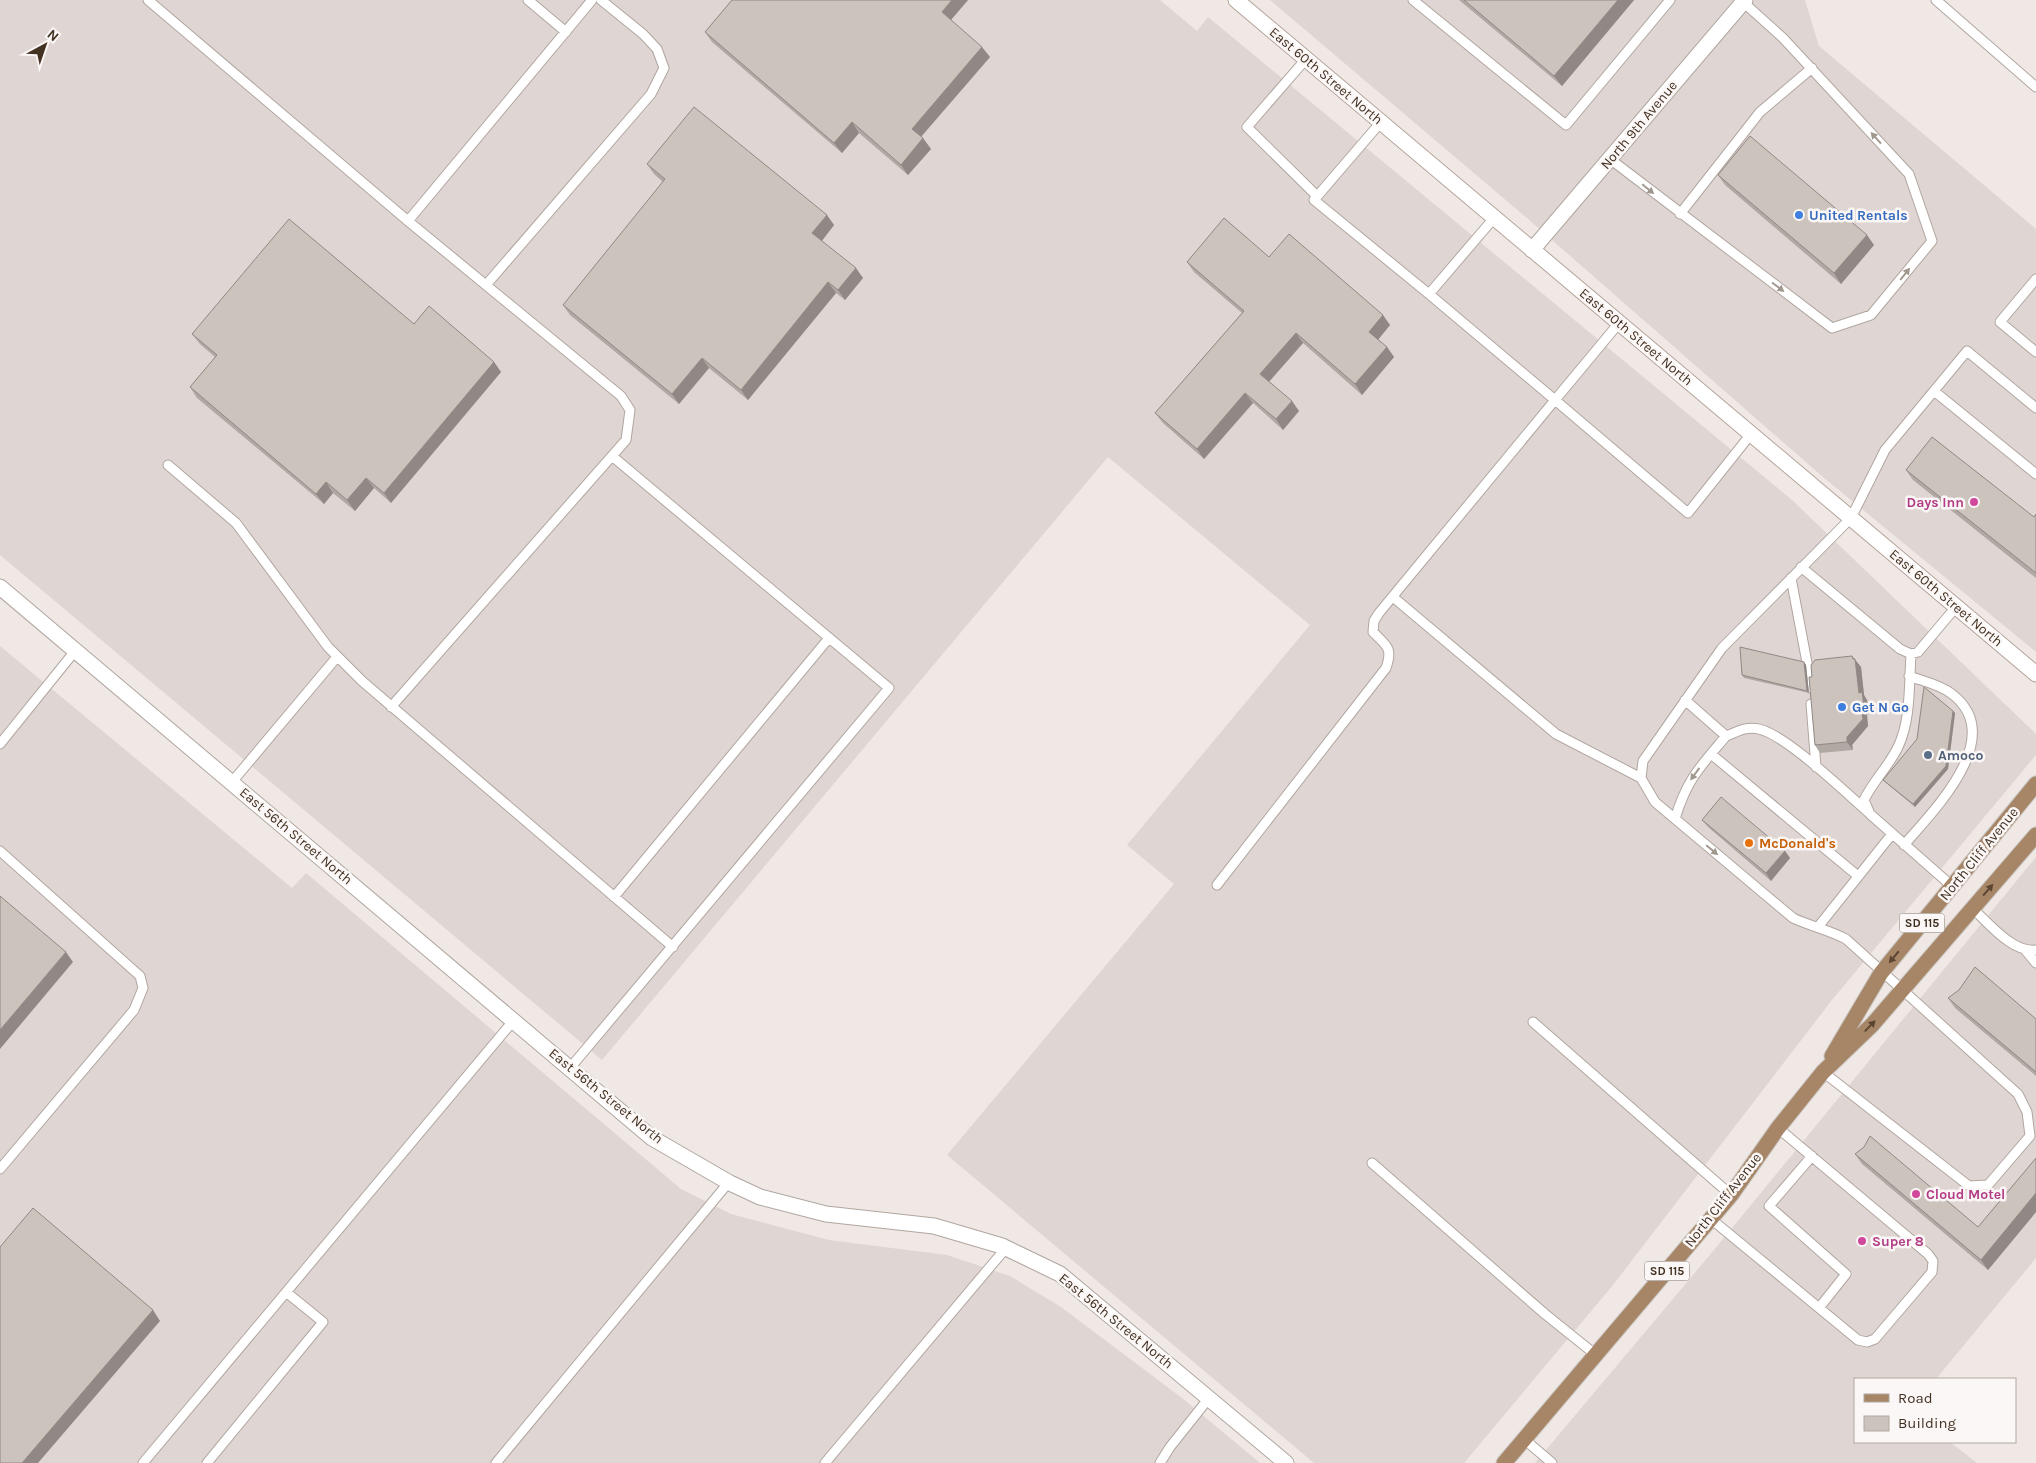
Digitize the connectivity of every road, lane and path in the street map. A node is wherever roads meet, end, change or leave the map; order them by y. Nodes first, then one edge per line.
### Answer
1 (148, 0) edge
2 (528, 0) edge
3 (592, 0) edge
4 (601, 0) edge
5 (1236, 0) edge
6 (1413, 0) edge
7 (1670, 0) edge
8 (1936, 0) edge
9 (1744, 1) edge
10 (566, 32) junction
11 (1306, 59) junction
12 (1812, 68) junction
13 (2036, 87) edge
14 (1381, 122) junction
15 (1610, 159) junction
16 (1317, 196) junction
17 (1680, 214) junction
18 (1494, 218) junction
19 (408, 221) junction
20 (1532, 250) junction
21 (2036, 279) edge
22 (486, 285) junction
23 (1429, 294) junction
24 (1619, 323) junction
25 (2036, 352) edge
26 (1934, 391) junction
27 (1555, 400) junction
28 (2036, 408) edge
29 (1751, 434) junction
30 (612, 456) junction
31 (168, 465) dead end
32 (2036, 474) edge
33 (1851, 518) junction
34 (1801, 566) junction
35 (1791, 578) junction
36 (0, 587) edge
37 (1393, 597) junction
38 (1956, 607) junction
39 (829, 638) junction
40 (75, 650) junction
41 (1911, 654) junction
42 (337, 657) junction
43 (2036, 674) edge
44 (1910, 676) junction
45 (1685, 700) junction
46 (391, 707) junction
47 (1726, 736) junction
48 (0, 744) edge
49 (1711, 754) junction
50 (1816, 767) junction
51 (1641, 778) junction
52 (232, 782) junction
53 (2036, 784) edge
54 (1870, 814) junction
55 (1675, 819) junction
56 (1892, 834) junction
57 (2036, 835) edge
58 (1904, 845) junction
59 (0, 851) edge
60 (1858, 876) junction
61 (1217, 885) dead end
62 (1953, 887) junction
63 (614, 897) junction
64 (1972, 908) junction
65 (1818, 927) junction
66 (673, 947) junction
67 (2031, 950) edge
68 (2036, 963) edge
69 (1881, 973) junction
70 (1902, 990) junction
71 (514, 1020) junction
72 (1533, 1022) dead end
73 (570, 1068) junction
74 (1822, 1072) junction
75 (1778, 1128) junction
76 (1812, 1156) junction
77 (1372, 1163) dead end
78 (0, 1169) edge
79 (729, 1182) junction
80 (1731, 1195) junction
81 (1711, 1219) junction
82 (1006, 1248) junction
83 (286, 1292) junction
84 (1819, 1308) junction
85 (1596, 1355) junction
86 (1209, 1398) junction
87 (1524, 1439) junction
88 (143, 1463) edge
89 (207, 1463) edge
90 (496, 1463) edge
91 (825, 1463) edge
92 (1160, 1463) edge
93 (1286, 1463) edge
94 (1504, 1463) edge
95 (1552, 1463) edge

1 - 19 lane
2 - 10 lane
3 - 10 lane
4 - 22 lane
5 - 11 street, East 60th Street North
6 - 7 lane
8 - 13 lane
9 - 12 lane
9 - 15 street, North 9th Avenue
10 - 19 lane
11 - 14 street, East 60th Street North
11 - 16 lane
12 - 17 lane
17 -> 12 lane
14 - 16 lane
14 - 18 street, East 60th Street North
15 -> 17 lane
15 - 20 street, North 9th Avenue
16 - 23 lane
18 - 20 street, East 60th Street North
18 - 23 lane
19 - 22 lane
20 - 24 street, East 60th Street North
21 - 25 lane
22 - 30 lane
23 - 27 lane
24 - 27 lane
24 - 29 street, East 60th Street North
26 - 28 lane
26 - 32 lane
26 - 33 lane
27 - 29 lane
27 - 37 lane
29 - 33 street, East 60th Street North
30 - 39 lane
30 - 46 lane
31 - 42 lane
33 - 34 lane
33 - 38 street, East 60th Street North
34 - 35 lane
34 - 41 lane
35 - 45 lane
35 - 50 lane
36 - 40 street, East 56th Street North
37 - 51 lane
37 - 61 lane
38 - 41 lane
38 - 43 street, East 60th Street North
39 - 63 lane
39 - 66 lane
40 - 48 lane
40 - 52 street, East 56th Street North
41 - 44 lane
42 - 46 lane
42 - 52 lane
44 - 54 lane
44 - 58 lane
45 - 47 lane
45 - 51 lane
46 - 63 lane
47 - 49 lane
47 - 50 lane
49 -> 55 lane
49 - 60 lane
50 - 54 lane
51 - 55 lane
52 - 71 street, East 56th Street North
53 - 62 main road, North Cliff Avenue / SD 115
54 - 56 lane
55 -> 65 lane
56 - 58 lane
56 - 60 lane
64 -> 57 main road, North Cliff Avenue / SD 115
58 - 62 lane
59 - 78 lane
60 - 65 lane
62 -> 69 main road, North Cliff Avenue / SD 115
63 - 66 lane
64 - 67 lane
64 - 70 main road, North Cliff Avenue / SD 115
65 - 69 lane
66 - 73 lane
67 - 68 lane
69 - 70 lane
69 - 74 main road, North Cliff Avenue / SD 115
74 -> 70 main road, North Cliff Avenue / SD 115
70 - 74 lane
71 - 73 street, East 56th Street North
71 - 83 lane
72 - 80 lane
73 - 79 street, East 56th Street North
74 - 75 main road, North Cliff Avenue / SD 115
75 - 76 lane
75 - 80 main road, North Cliff Avenue / SD 115
76 - 84 lane
76 - 84 lane
77 - 85 lane
79 - 82 street, East 56th Street North
79 - 90 lane
80 - 81 main road, North Cliff Avenue / SD 115
81 - 84 lane
81 - 85 main road, North Cliff Avenue / SD 115
82 - 86 street, East 56th Street North
82 - 91 lane
83 - 88 lane
83 - 89 lane
85 - 87 main road, North Cliff Avenue / SD 115
86 - 92 lane
86 - 93 street, East 56th Street North
87 - 94 main road, North Cliff Avenue / SD 115
87 - 95 lane

